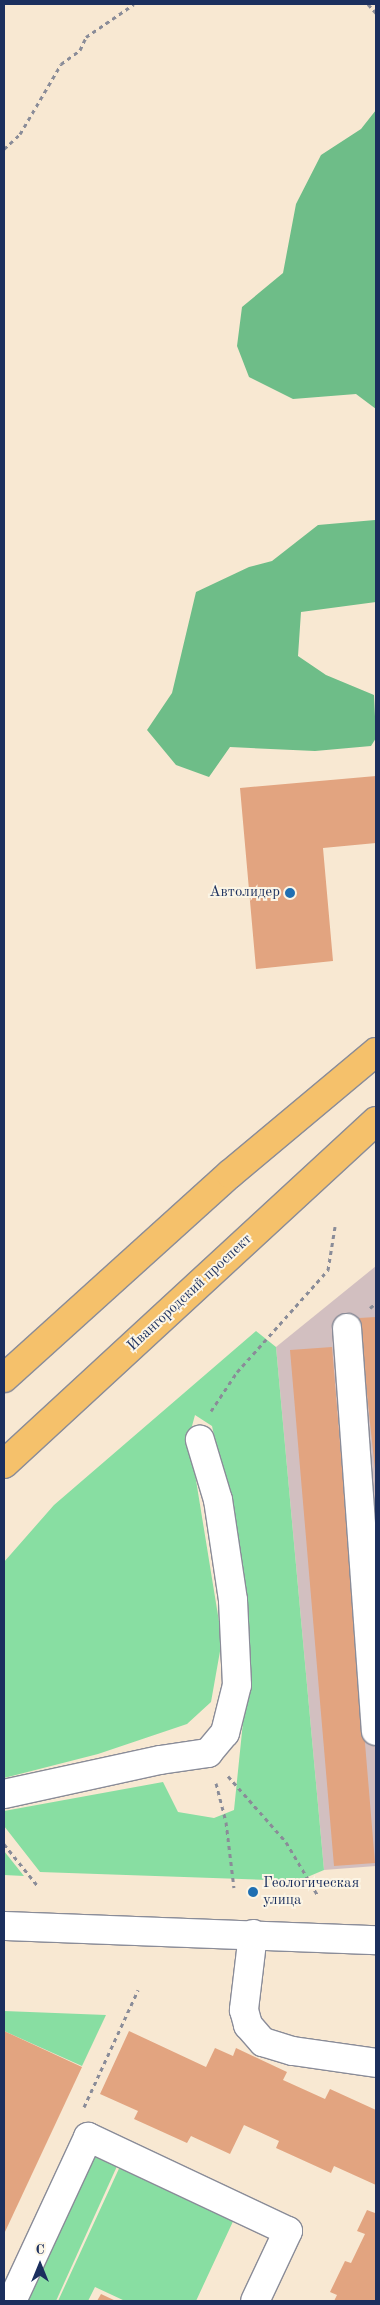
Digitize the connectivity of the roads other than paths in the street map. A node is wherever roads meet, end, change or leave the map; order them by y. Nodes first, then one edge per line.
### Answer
1 (376, 1052) edge
2 (376, 1121) edge
3 (347, 1328) dead end
4 (4, 1378) edge
5 (200, 1440) road end
6 (4, 1464) edge
7 (376, 1731) edge
8 (4, 1794) edge
9 (4, 1926) edge
10 (253, 1934) junction
11 (376, 1940) edge
12 (376, 2063) edge
13 (12, 2301) edge
14 (255, 2301) edge

1 - 4 highway
2 - 6 highway, Ивангородский проспект
3 - 7 street
5 - 8 street
9 - 10 street
10 - 11 street
10 - 12 street
13 - 14 street

